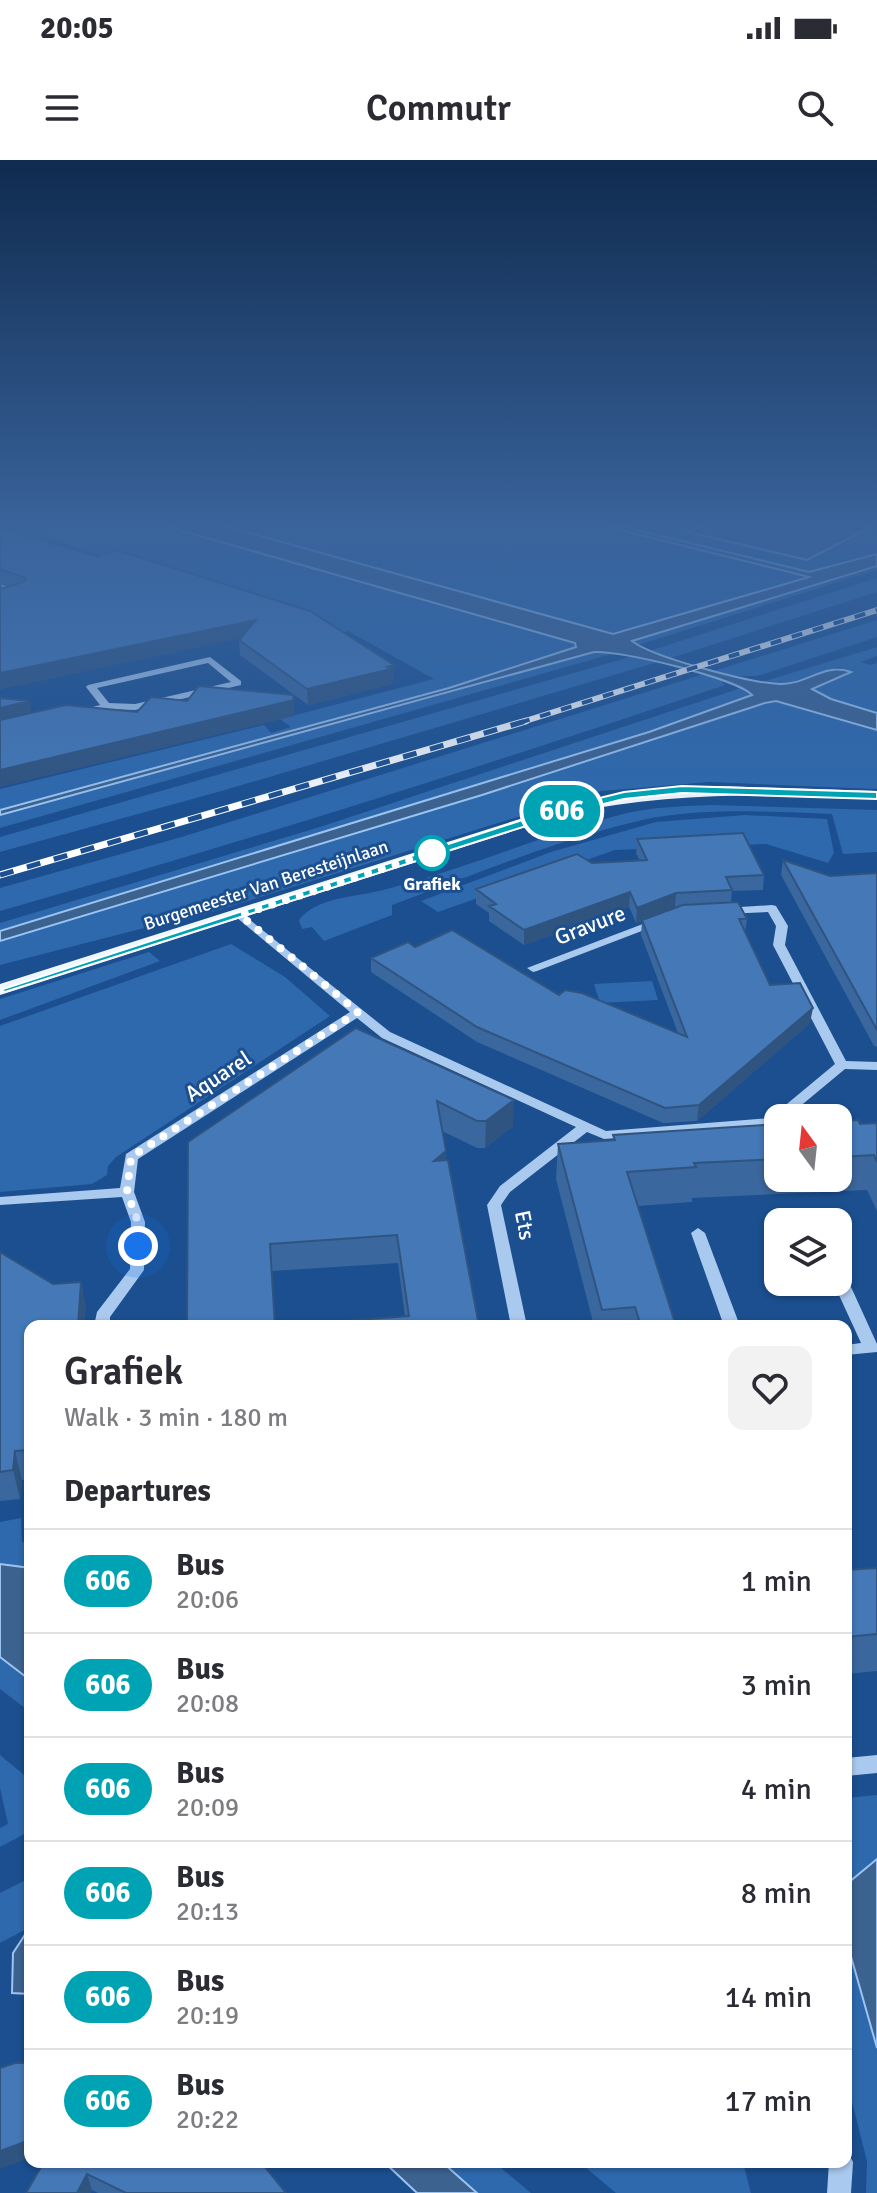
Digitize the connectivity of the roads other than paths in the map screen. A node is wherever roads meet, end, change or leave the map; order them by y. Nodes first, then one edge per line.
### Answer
1 (106, 706) junction
2 (60, 716) edge
3 (877, 795) edge
4 (710, 912) edge
5 (240, 915) junction
6 (664, 919) edge
7 (533, 968) dead end
8 (0, 990) edge
9 (358, 1012) junction
10 (842, 1065) junction
11 (877, 1066) edge
12 (795, 1104) edge
13 (764, 1123) edge
14 (586, 1126) junction
15 (127, 1192) junction
16 (0, 1201) edge
17 (698, 1233) dead end
18 (847, 1296) edge
19 (102, 1320) edge
20 (518, 1320) edge
21 (730, 1320) edge
22 (852, 1350) edge
23 (877, 1764) edge
24 (852, 1766) edge
25 (841, 2168) edge
26 (839, 2193) edge

1 - 1 street
1 - 2 street
3 - 5 main road, Burgemeester Van Beresteijnlaan
4 - 10 street
5 - 8 main road, Burgemeester Van Beresteijnlaan
5 - 9 street
6 - 7 street, Gravure
9 - 14 street
9 - 15 street, Aquarel
10 - 11 street
10 - 12 street
13 - 14 street
14 - 20 street, Ets
15 - 16 street
15 - 19 street, Aquarel
17 - 21 street
18 - 22 street
23 - 24 street
25 - 26 street

